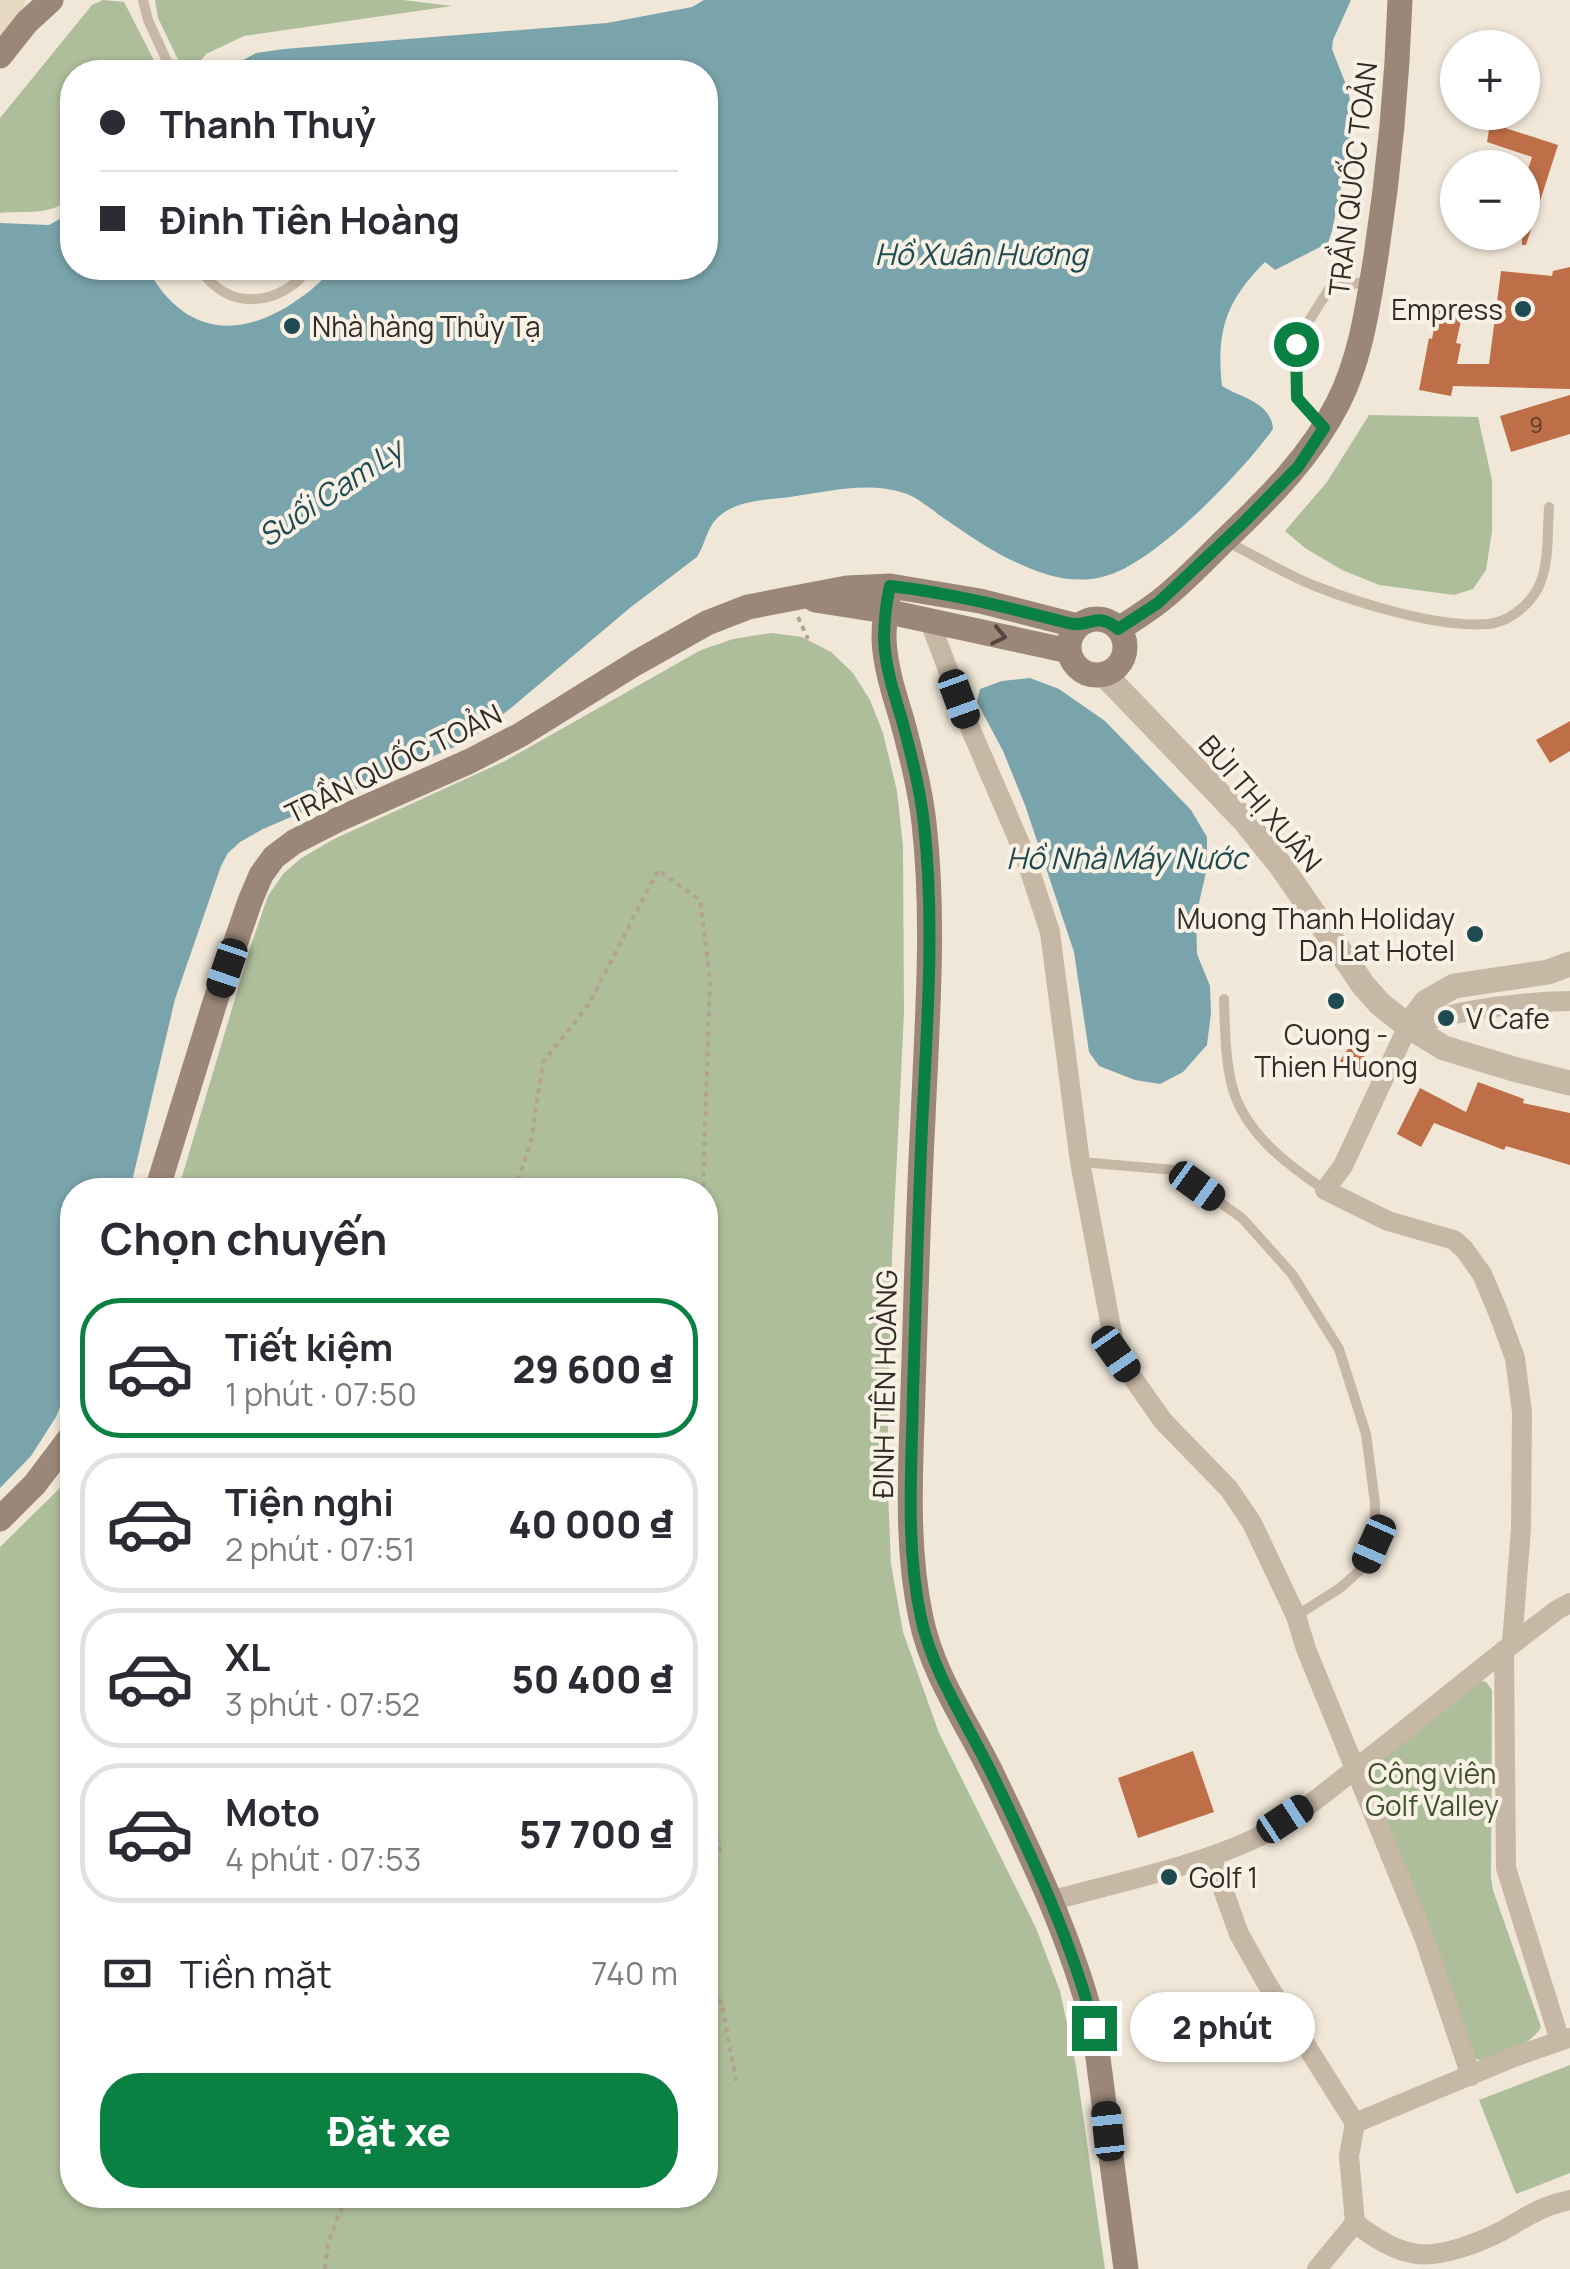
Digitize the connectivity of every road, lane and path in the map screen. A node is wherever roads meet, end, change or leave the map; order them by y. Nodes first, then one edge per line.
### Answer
1 (50, 0) edge
2 (144, 0) edge
3 (1400, 0) edge
4 (0, 56) edge
5 (166, 60) edge
6 (208, 280) edge
7 (300, 280) edge
8 (1372, 281) junction
9 (1324, 428) junction
10 (1549, 506) dead end
11 (1224, 540) junction
12 (887, 599) junction
13 (930, 622) junction
14 (1078, 626) junction
15 (1118, 629) junction
16 (1068, 650) junction
17 (1104, 674) junction
18 (1570, 964) edge
19 (1224, 999) dead end
20 (1570, 1001) edge
21 (1408, 1026) junction
22 (1570, 1083) edge
23 (1080, 1162) junction
24 (161, 1178) edge
25 (519, 1178) edge
26 (703, 1178) edge
27 (1325, 1190) junction
28 (60, 1450) edge
29 (0, 1519) edge
30 (1570, 1602) edge
31 (1296, 1616) junction
32 (1508, 1647) junction
33 (1355, 1769) junction
34 (1211, 1856) junction
35 (1050, 1901) junction
36 (718, 1999) edge
37 (1565, 2040) edge
38 (1472, 2076) junction
39 (736, 2081) dead end
40 (1355, 2123) junction
41 (1570, 2200) edge
42 (341, 2208) edge
43 (1355, 2223) junction
44 (326, 2269) edge
45 (1126, 2269) edge
46 (1317, 2269) edge

1 - 4 main road
2 - 5 lane
3 - 8 main road, TRẦN QUỐC TOẢN
6 - 7 lane
8 - 9 main road, TRẦN QUỐC TOẢN
8 - 9 lane
9 - 11 main road, TRẦN QUỐC TOẢN
10 - 11 lane
11 - 15 main road, TRẦN QUỐC TOẢN
12 - 13 main road, TRẦN QUỐC TOẢN
12 - 14 main road, TRẦN QUỐC TOẢN
12 - 24 main road, TRẦN QUỐC TOẢN
12 - 35 main road, ĐINH TIÊN HOÀNG
13 -> 16 main road, TRẦN QUỐC TOẢN
13 - 23 street
14 - 15 main road
14 - 16 main road
15 - 17 main road
16 - 17 main road
17 - 21 street, BÙI THỊ XUÂN
18 - 21 street
19 - 27 lane
20 - 21 street
21 - 22 street, BÙI THỊ XUÂN
21 - 27 street
23 - 31 street
23 - 31 lane
25 - 26 path
27 - 32 street
28 - 29 main road
30 - 32 street
31 - 33 street
32 - 33 street
32 - 37 street
33 - 34 street
33 - 38 street
34 - 35 street
34 - 40 street
35 - 45 main road, ĐINH TIÊN HOÀNG
36 - 39 path
37 - 38 street
38 - 40 street
40 - 43 street
41 - 43 street
42 - 44 path
43 - 46 street

